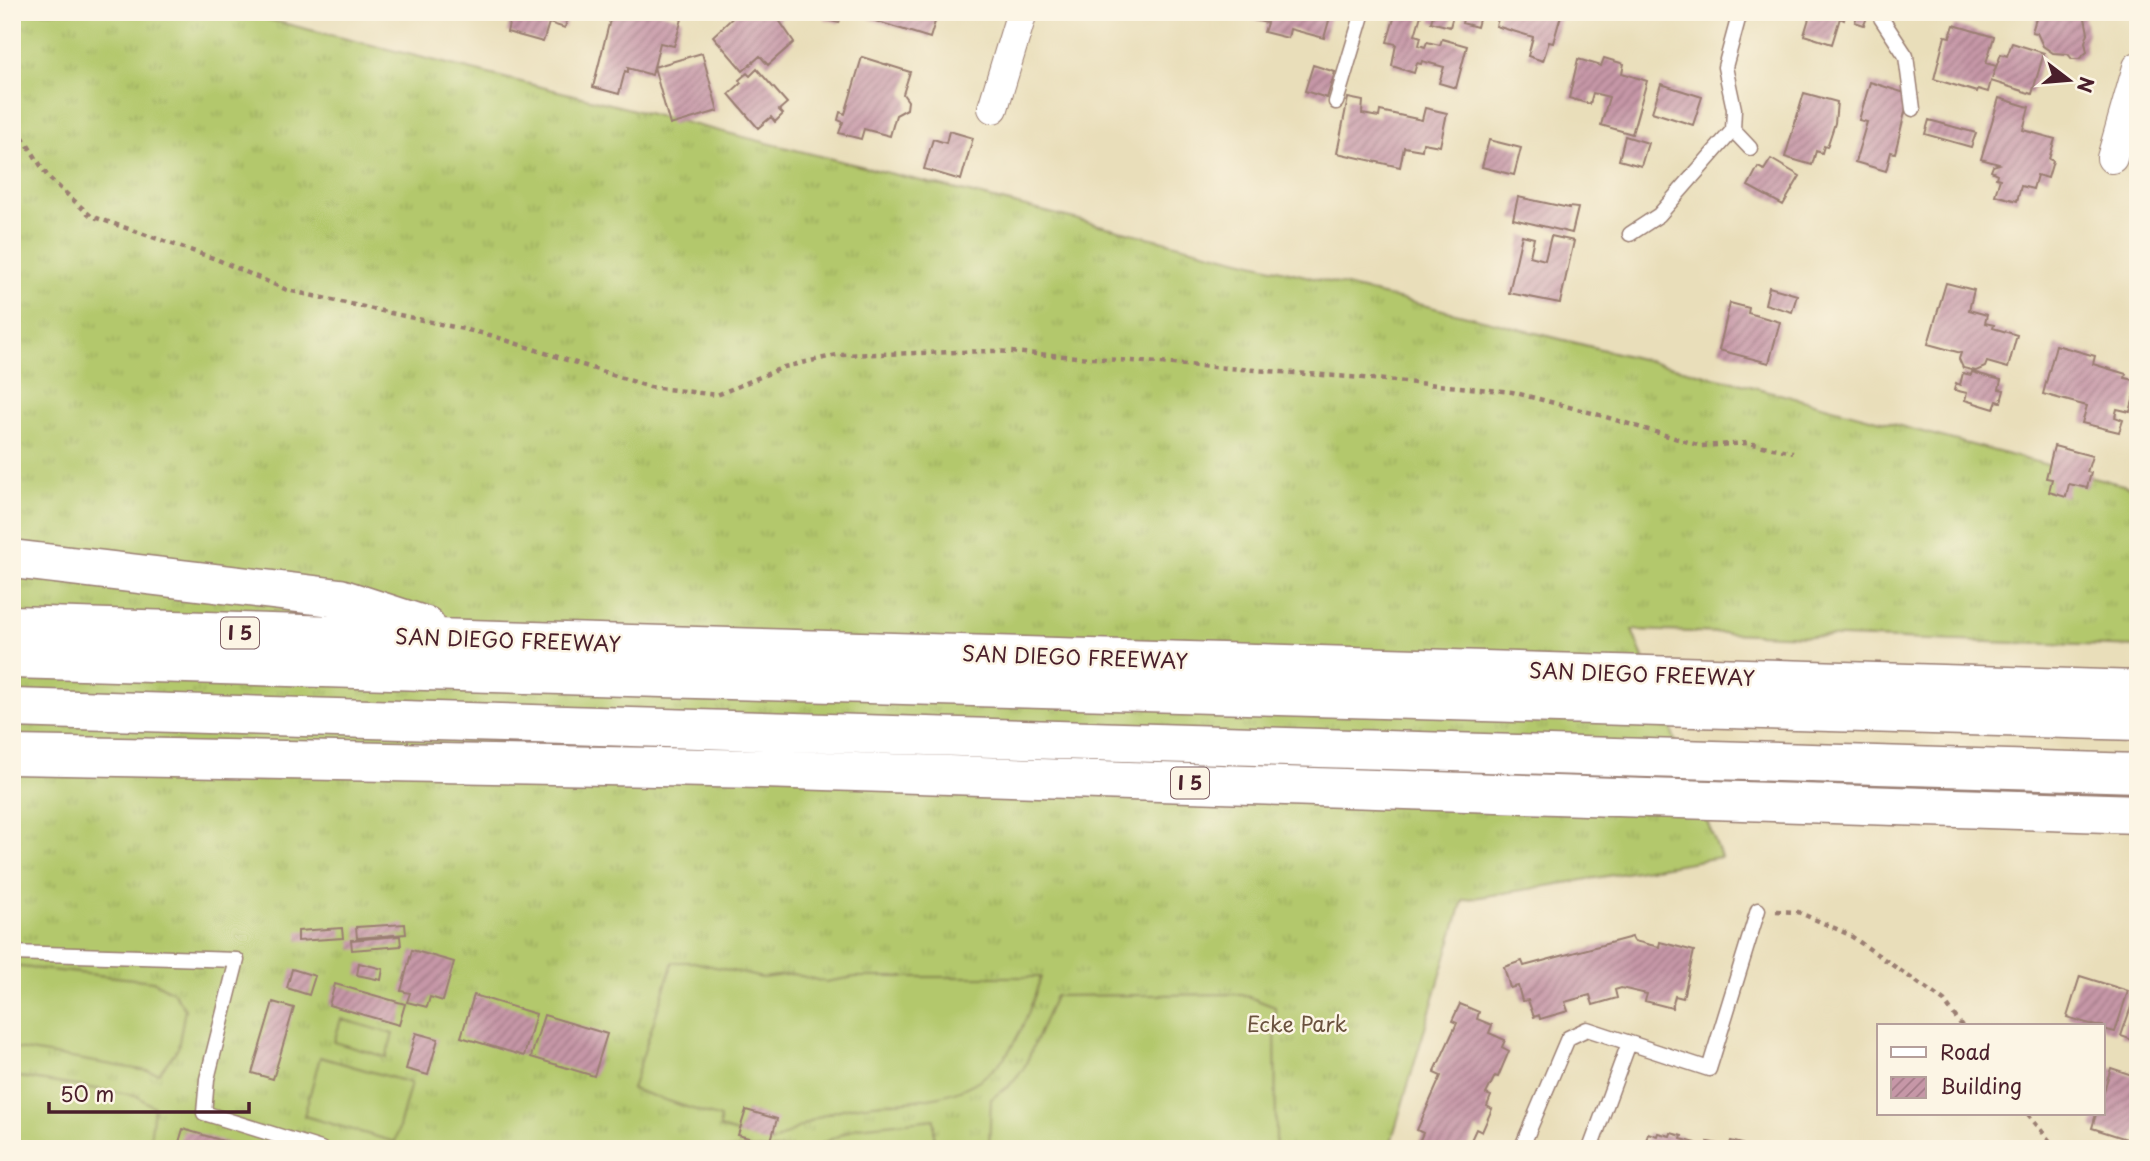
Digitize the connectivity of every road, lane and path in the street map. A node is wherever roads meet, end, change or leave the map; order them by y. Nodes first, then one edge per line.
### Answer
1 (1022, 12) edge
2 (1363, 12) edge
3 (1740, 12) edge
4 (1882, 12) edge
5 (2138, 67) edge
6 (1336, 102) dead end
7 (993, 108) dead end
8 (1913, 109) dead end
9 (12, 120) edge
10 (1733, 130) junction
11 (1750, 148) dead end
12 (2112, 158) dead end
13 (1630, 234) dead end
14 (1793, 452) dead end
15 (12, 559) edge
16 (12, 625) edge
17 (468, 640) junction
18 (12, 659) edge
19 (2138, 690) edge
20 (12, 708) edge
21 (2138, 721) edge
22 (12, 755) edge
23 (2138, 773) edge
24 (2138, 814) edge
25 (1758, 910) joint
26 (12, 953) edge
27 (1961, 1024) edge
28 (1629, 1043) junction
29 (2030, 1116) edge
30 (321, 1149) edge
31 (1521, 1149) edge
32 (1590, 1149) edge
33 (2056, 1149) edge

1 - 7 street
2 - 6 lane
3 - 10 lane
4 - 8 lane
5 - 12 street
9 - 14 path
10 - 11 lane
10 - 13 lane
15 - 17 highway
16 - 17 highway, SAN DIEGO FREEWAY / I 5
17 - 19 highway, SAN DIEGO FREEWAY / I 5
18 - 21 highway
20 - 23 highway
22 - 24 highway, I 5
25 - 27 path
25 - 28 lane
26 - 30 lane
28 - 31 lane
28 - 32 lane
29 - 33 path

